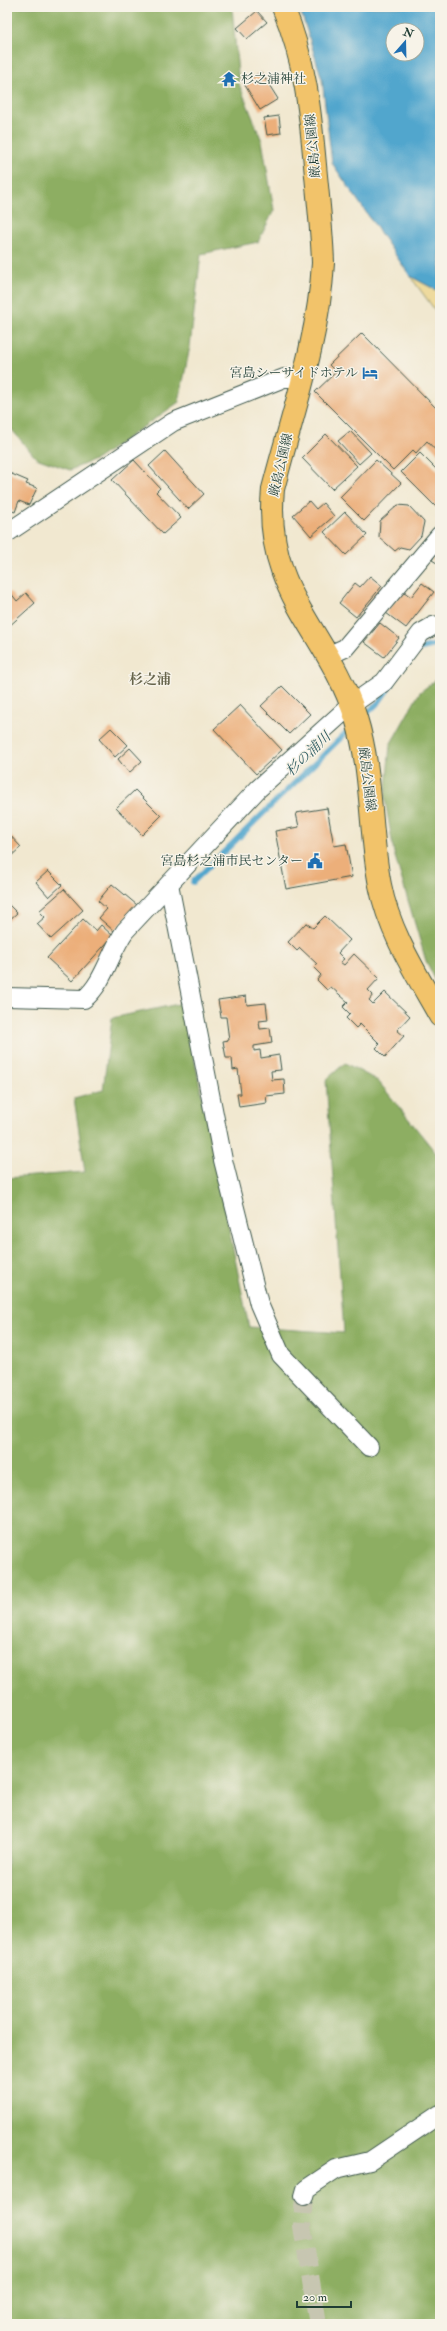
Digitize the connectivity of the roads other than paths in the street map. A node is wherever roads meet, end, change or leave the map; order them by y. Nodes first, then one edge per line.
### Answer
1 (283, 7) edge
2 (302, 378) junction
3 (7, 533) edge
4 (440, 535) edge
5 (440, 625) edge
6 (327, 656) junction
7 (353, 711) junction
8 (169, 884) junction
9 (7, 996) edge
10 (440, 1016) edge
11 (369, 1447) dead end
12 (440, 2114) edge
13 (304, 2196) tunnel mouth

1 - 2 main road, 厳島公園線
2 - 3 street
2 - 6 main road, 厳島公園線
4 - 6 street
5 - 7 street
6 - 7 main road, 厳島公園線
7 - 8 street
7 - 10 main road, 厳島公園線
8 - 9 street
8 - 11 street
12 - 13 street

